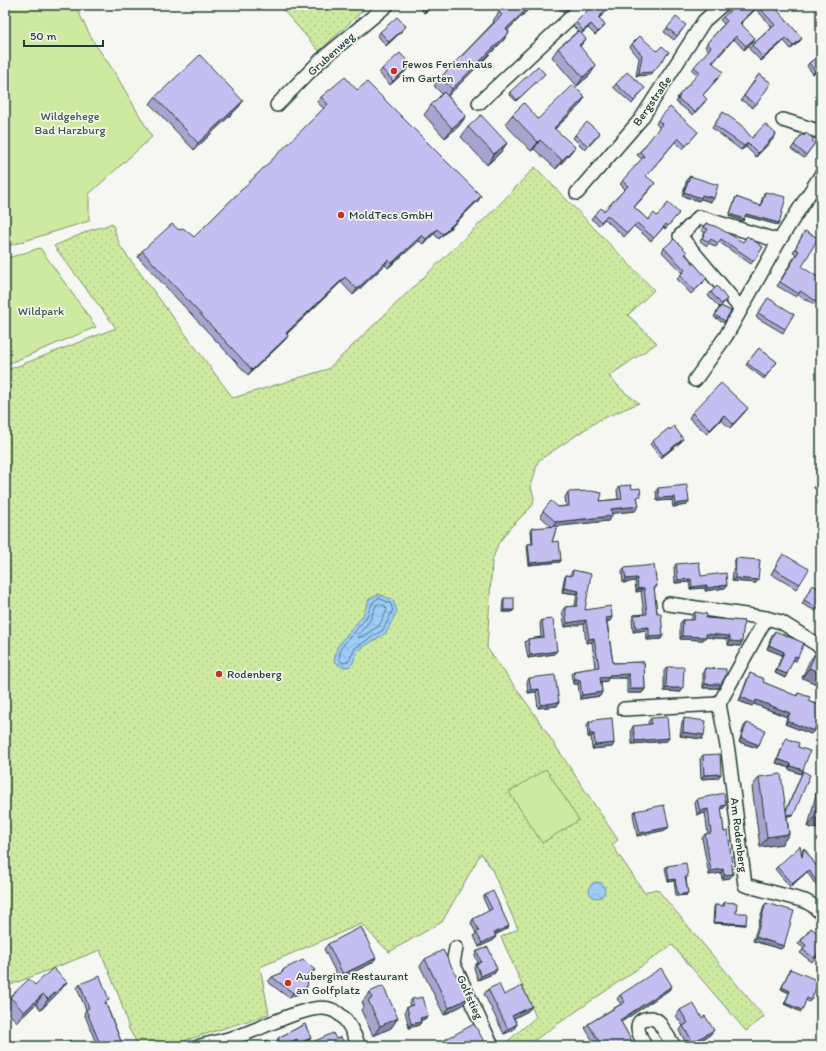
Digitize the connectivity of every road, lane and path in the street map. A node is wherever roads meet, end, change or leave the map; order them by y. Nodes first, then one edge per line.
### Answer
1 (387, 5) edge
2 (584, 5) edge
3 (722, 5) edge
4 (479, 103) dead end
5 (277, 105) dead end
6 (783, 120) dead end
7 (821, 132) edge
8 (821, 175) edge
9 (577, 193) dead end
10 (779, 241) junction
11 (741, 309) junction
12 (695, 380) dead end
13 (669, 604) dead end
14 (766, 618) junction
15 (821, 647) edge
16 (719, 704) junction
17 (624, 708) dead end
18 (821, 913) edge
19 (456, 948) dead end
20 (200, 1046) edge
21 (359, 1046) edge
22 (492, 1046) edge
23 (645, 1046) edge
24 (674, 1046) edge

1 - 5 street, Grubenweg
2 - 4 street
3 - 9 street, Bergstraße
6 - 7 street
8 - 10 street
10 - 11 street
10 - 11 street
11 - 12 street
13 - 14 street
14 - 15 street
14 - 16 street
16 - 17 street
16 - 18 street, Am Rodenberg
19 - 22 street, Golfstieg
20 - 21 street
23 - 24 street

